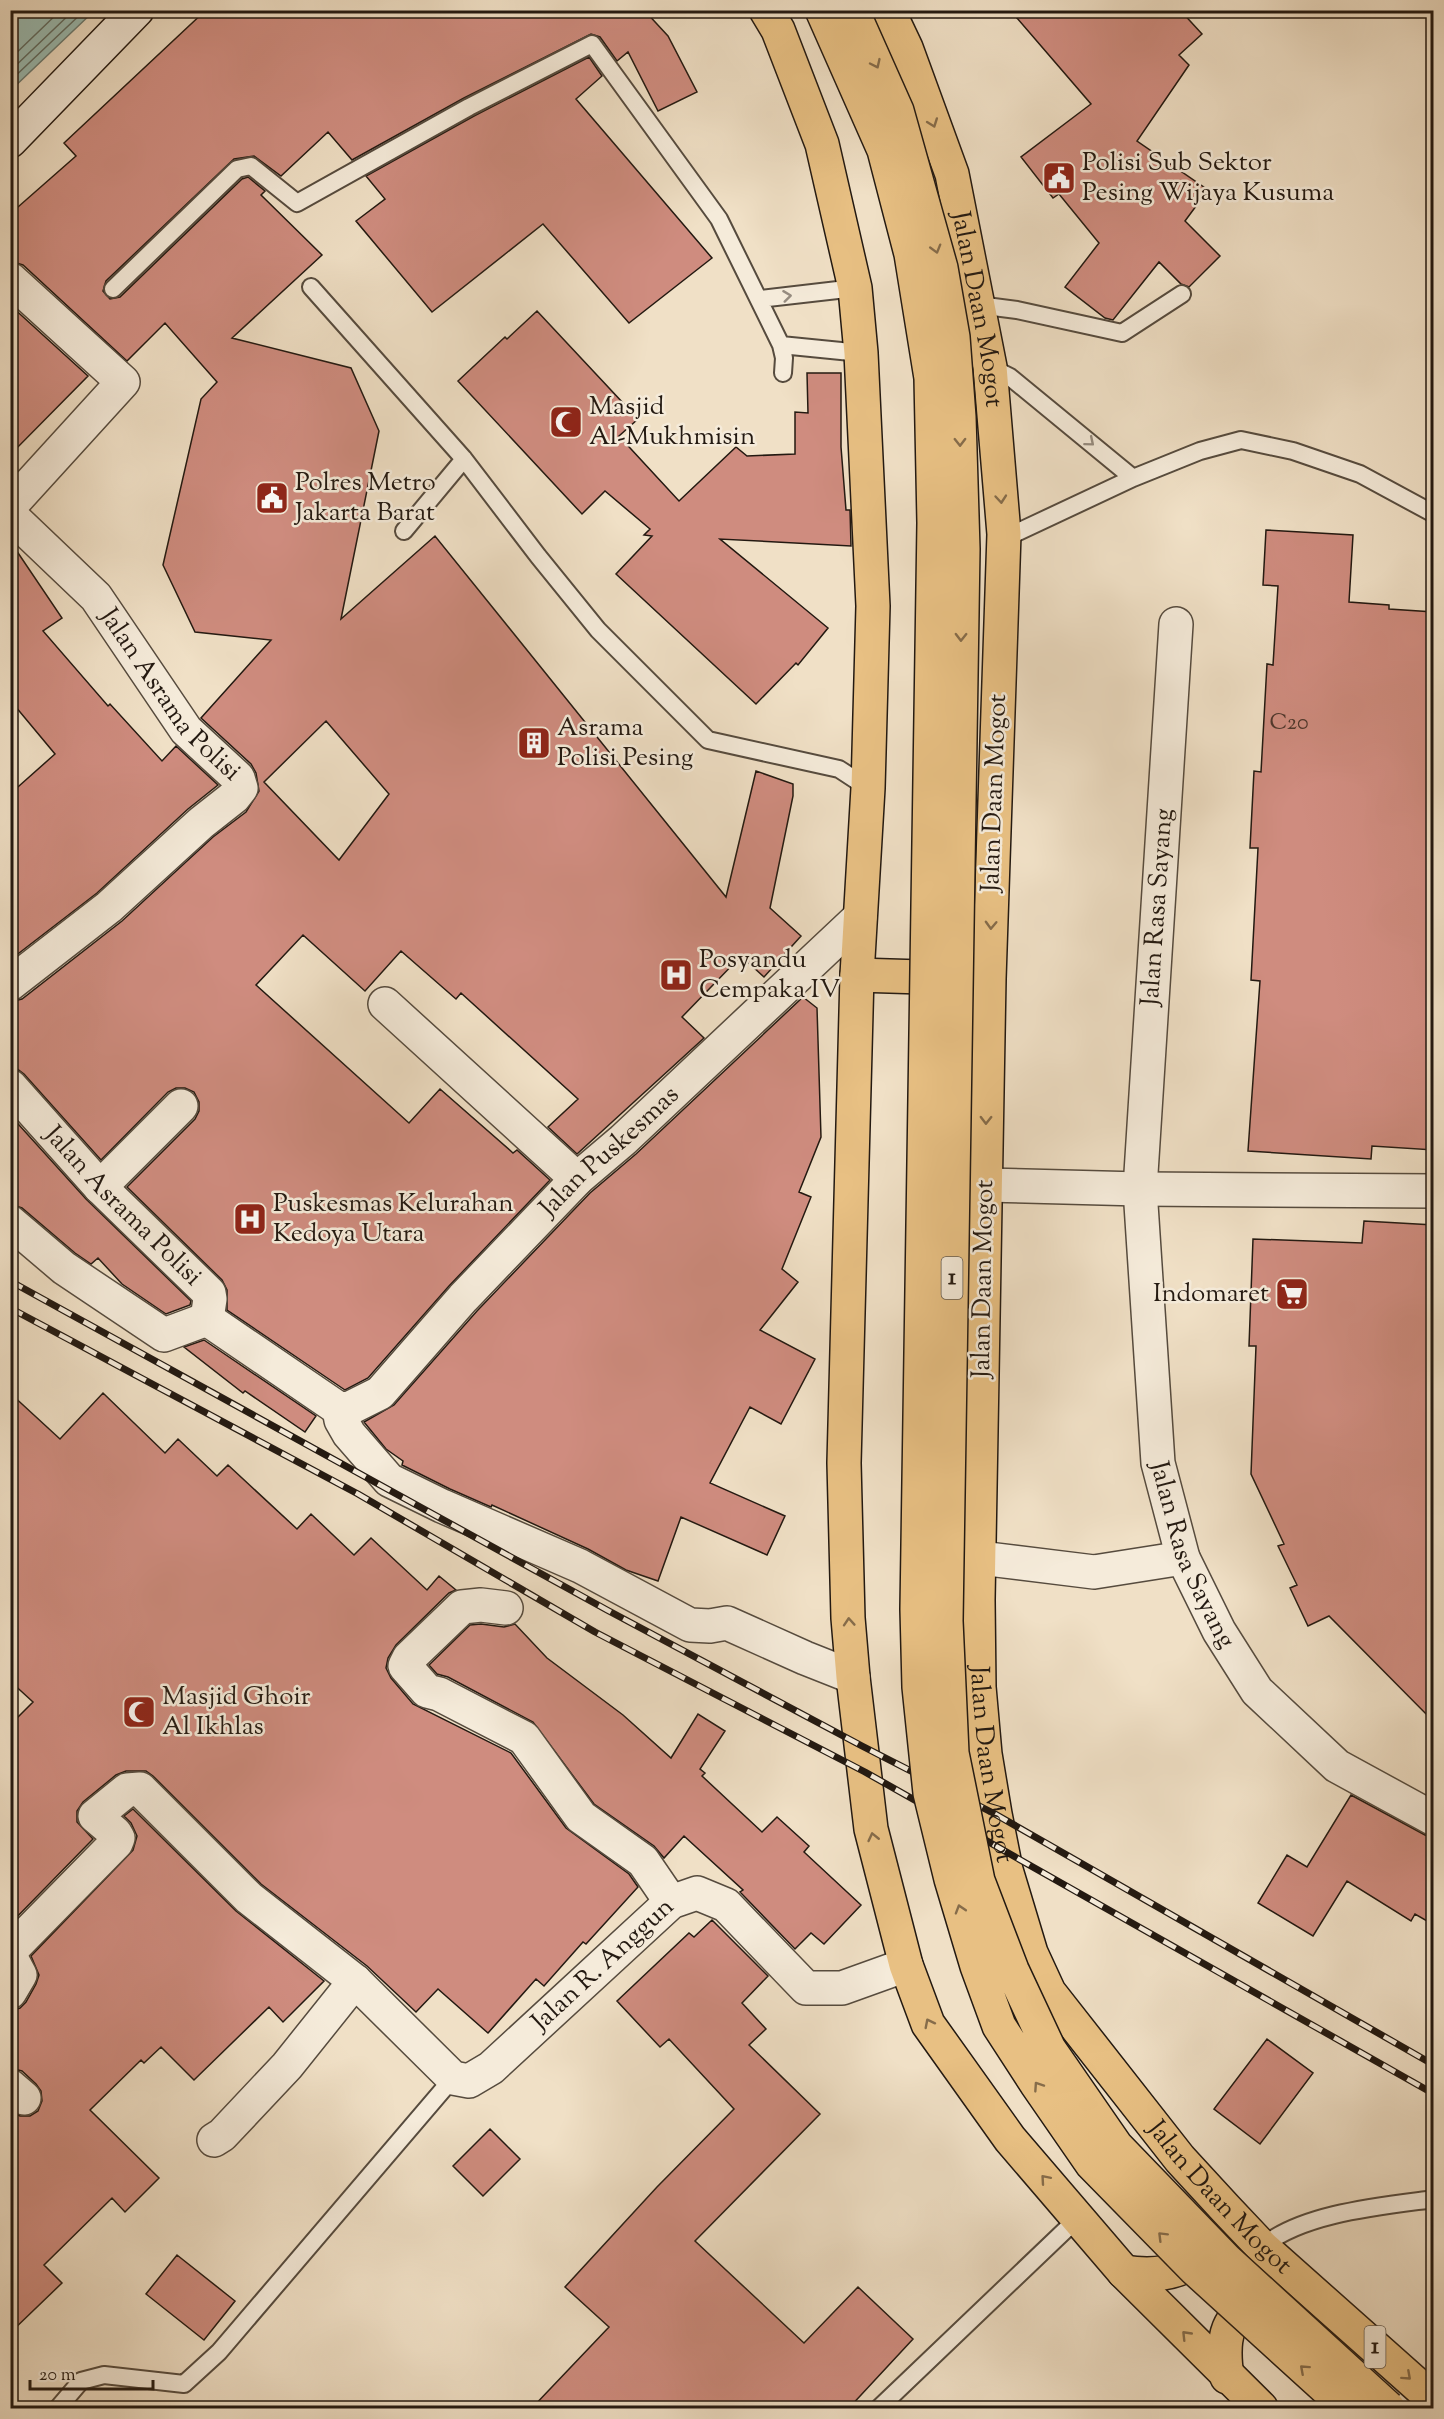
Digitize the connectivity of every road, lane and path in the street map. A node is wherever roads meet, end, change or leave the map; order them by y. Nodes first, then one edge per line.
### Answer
1 (137, 10) edge
2 (766, 10) edge
3 (822, 10) edge
4 (852, 10) edge
5 (888, 10) edge
6 (10, 141) edge
7 (10, 279) edge
8 (311, 287) dead end
9 (855, 288) junction
10 (113, 289) dead end
11 (1182, 294) dead end
12 (760, 299) junction
13 (978, 305) junction
14 (782, 345) junction
15 (861, 353) junction
16 (990, 367) junction
17 (783, 374) dead end
18 (464, 459) junction
19 (1133, 478) junction
20 (10, 506) edge
21 (1434, 514) edge
22 (10, 515) edge
23 (404, 531) dead end
24 (1004, 534) junction
25 (1176, 624) dead end
26 (868, 788) junction
27 (860, 917) junction
28 (857, 975) junction
29 (989, 979) junction
30 (10, 984) edge
31 (386, 1004) dead end
32 (10, 1086) edge
33 (181, 1106) dead end
34 (577, 1179) junction
35 (985, 1185) junction
36 (100, 1187) junction
37 (1140, 1189) junction
38 (1434, 1191) edge
39 (10, 1222) edge
40 (207, 1319) junction
41 (339, 1409) junction
42 (980, 1558) junction
43 (1183, 1558) junction
44 (506, 1608) dead end
45 (853, 1677) junction
46 (1434, 1819) edge
47 (671, 1902) junction
48 (10, 1951) edge
49 (10, 1956) edge
50 (906, 1965) junction
51 (355, 1981) junction
52 (10, 1992) edge
53 (453, 2078) junction
54 (214, 2140) dead end
55 (1434, 2199) edge
56 (1226, 2209) junction
57 (1078, 2218) junction
58 (1262, 2247) junction
59 (1124, 2272) junction
60 (1317, 2295) junction
61 (1227, 2377) junction
62 (1434, 2400) edge
63 (58, 2409) edge
64 (879, 2409) edge
65 (1261, 2409) edge
66 (1348, 2409) edge
67 (1388, 2409) edge

1 - 6 street
2 - 9 highway
66 -> 3 highway, 1, bridge
4 -> 67 highway, Jalan Daan Mogot / 1, bridge
5 -> 13 highway, Jalan Daan Mogot / 1
7 - 20 street
8 - 18 lane
12 -> 9 lane
9 - 15 highway
10 - 12 lane
11 - 13 lane
12 - 14 lane
13 - 16 highway, Jalan Daan Mogot / 1
14 - 15 lane
14 - 17 lane
15 - 26 highway
16 -> 19 lane
16 -> 24 highway, Jalan Daan Mogot / 1
18 - 23 lane
18 - 26 lane
19 - 21 lane
19 - 24 lane
22 - 30 street, Jalan Asrama Polisi
24 -> 29 highway, Jalan Daan Mogot / 1
25 - 37 street, Jalan Rasa Sayang
26 - 27 highway
27 - 28 highway
27 - 34 street, Jalan Puskesmas
28 - 29 highway
45 -> 28 highway
29 -> 35 highway, Jalan Daan Mogot / 1
31 - 34 street
32 - 36 street, Jalan Asrama Polisi
33 - 36 street
34 - 41 street, Jalan Puskesmas
35 - 37 street
35 - 42 highway, Jalan Daan Mogot / 1
36 - 40 street, Jalan Asrama Polisi
37 - 38 street
37 - 43 street, Jalan Rasa Sayang
39 - 40 street
40 - 41 street, Jalan Asrama Polisi
41 - 45 street
42 - 43 street
42 - 56 highway, Jalan Daan Mogot / 1
43 - 46 street, Jalan Rasa Sayang
44 - 47 street
50 -> 45 highway
47 - 50 street, Jalan R. Anggun
47 - 53 street, Jalan R. Anggun
48 - 51 street
49 - 52 street
57 -> 50 highway
51 - 53 street
51 - 54 street
53 - 63 lane
55 - 58 lane
56 - 58 highway, Jalan Daan Mogot / 1
56 - 59 highway
57 - 59 highway
57 - 64 lane
58 - 60 highway, Jalan Daan Mogot / 1
61 -> 59 highway
60 - 61 highway
60 -> 62 highway, Jalan Daan Mogot / 1
61 - 65 highway

